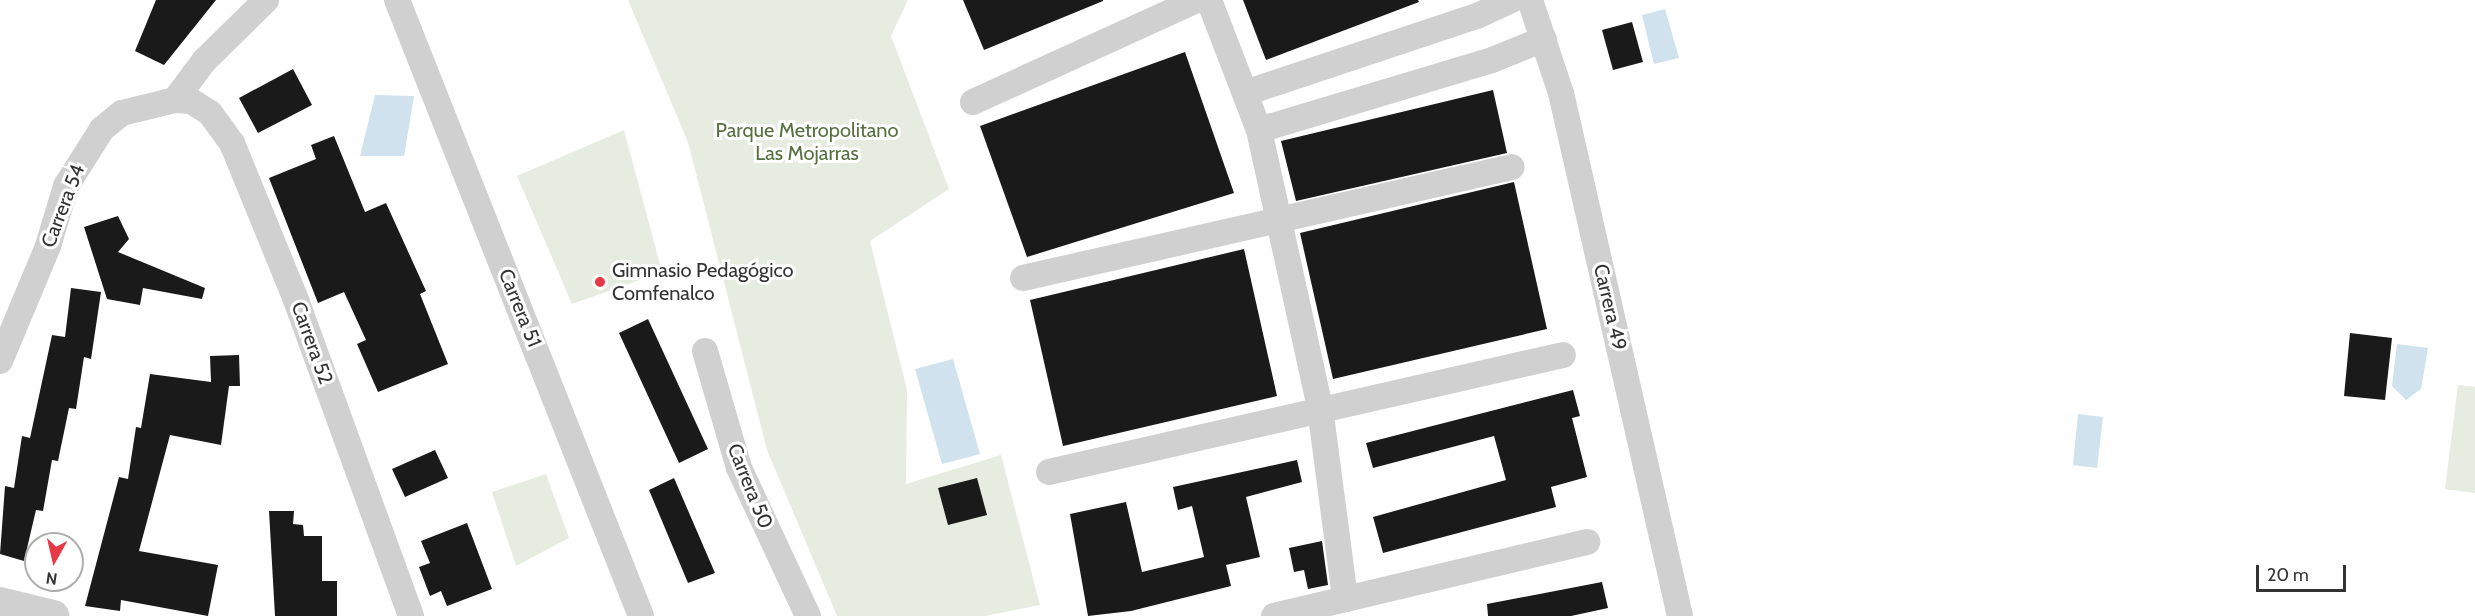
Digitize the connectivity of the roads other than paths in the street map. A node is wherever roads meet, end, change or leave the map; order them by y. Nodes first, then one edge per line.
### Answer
1 (266, 0) edge
2 (397, 0) edge
3 (1197, 0) edge
4 (1209, 0) edge
5 (1512, 0) edge
6 (1530, 0) edge
7 (1544, 39) junction
8 (1245, 93) junction
9 (175, 100) junction
10 (973, 102) dead end
11 (1259, 130) junction
12 (1512, 167) dead end
13 (1278, 222) junction
14 (1023, 278) dead end
15 (705, 351) dead end
16 (1563, 356) dead end
17 (0, 361) edge
18 (1320, 408) junction
19 (1049, 472) dead end
20 (1587, 542) dead end
21 (1345, 599) junction
22 (0, 603) edge
23 (53, 616) edge
24 (411, 616) edge
25 (641, 616) edge
26 (808, 616) edge
27 (1274, 616) edge
28 (1680, 616) edge

1 - 9 street
2 - 25 street, Carrera 51
3 - 10 street
4 - 8 street
5 - 8 street
6 - 7 street, Carrera 49
7 - 11 street
7 - 28 street, Carrera 49
8 - 11 street
9 - 17 street, Carrera 54
9 - 24 street, Carrera 52
11 - 13 street
12 - 13 street
13 - 14 street
13 - 18 street
15 - 26 street, Carrera 50
16 - 18 street
18 - 19 street
18 - 21 street
20 - 21 street
21 - 27 street
22 - 23 street

